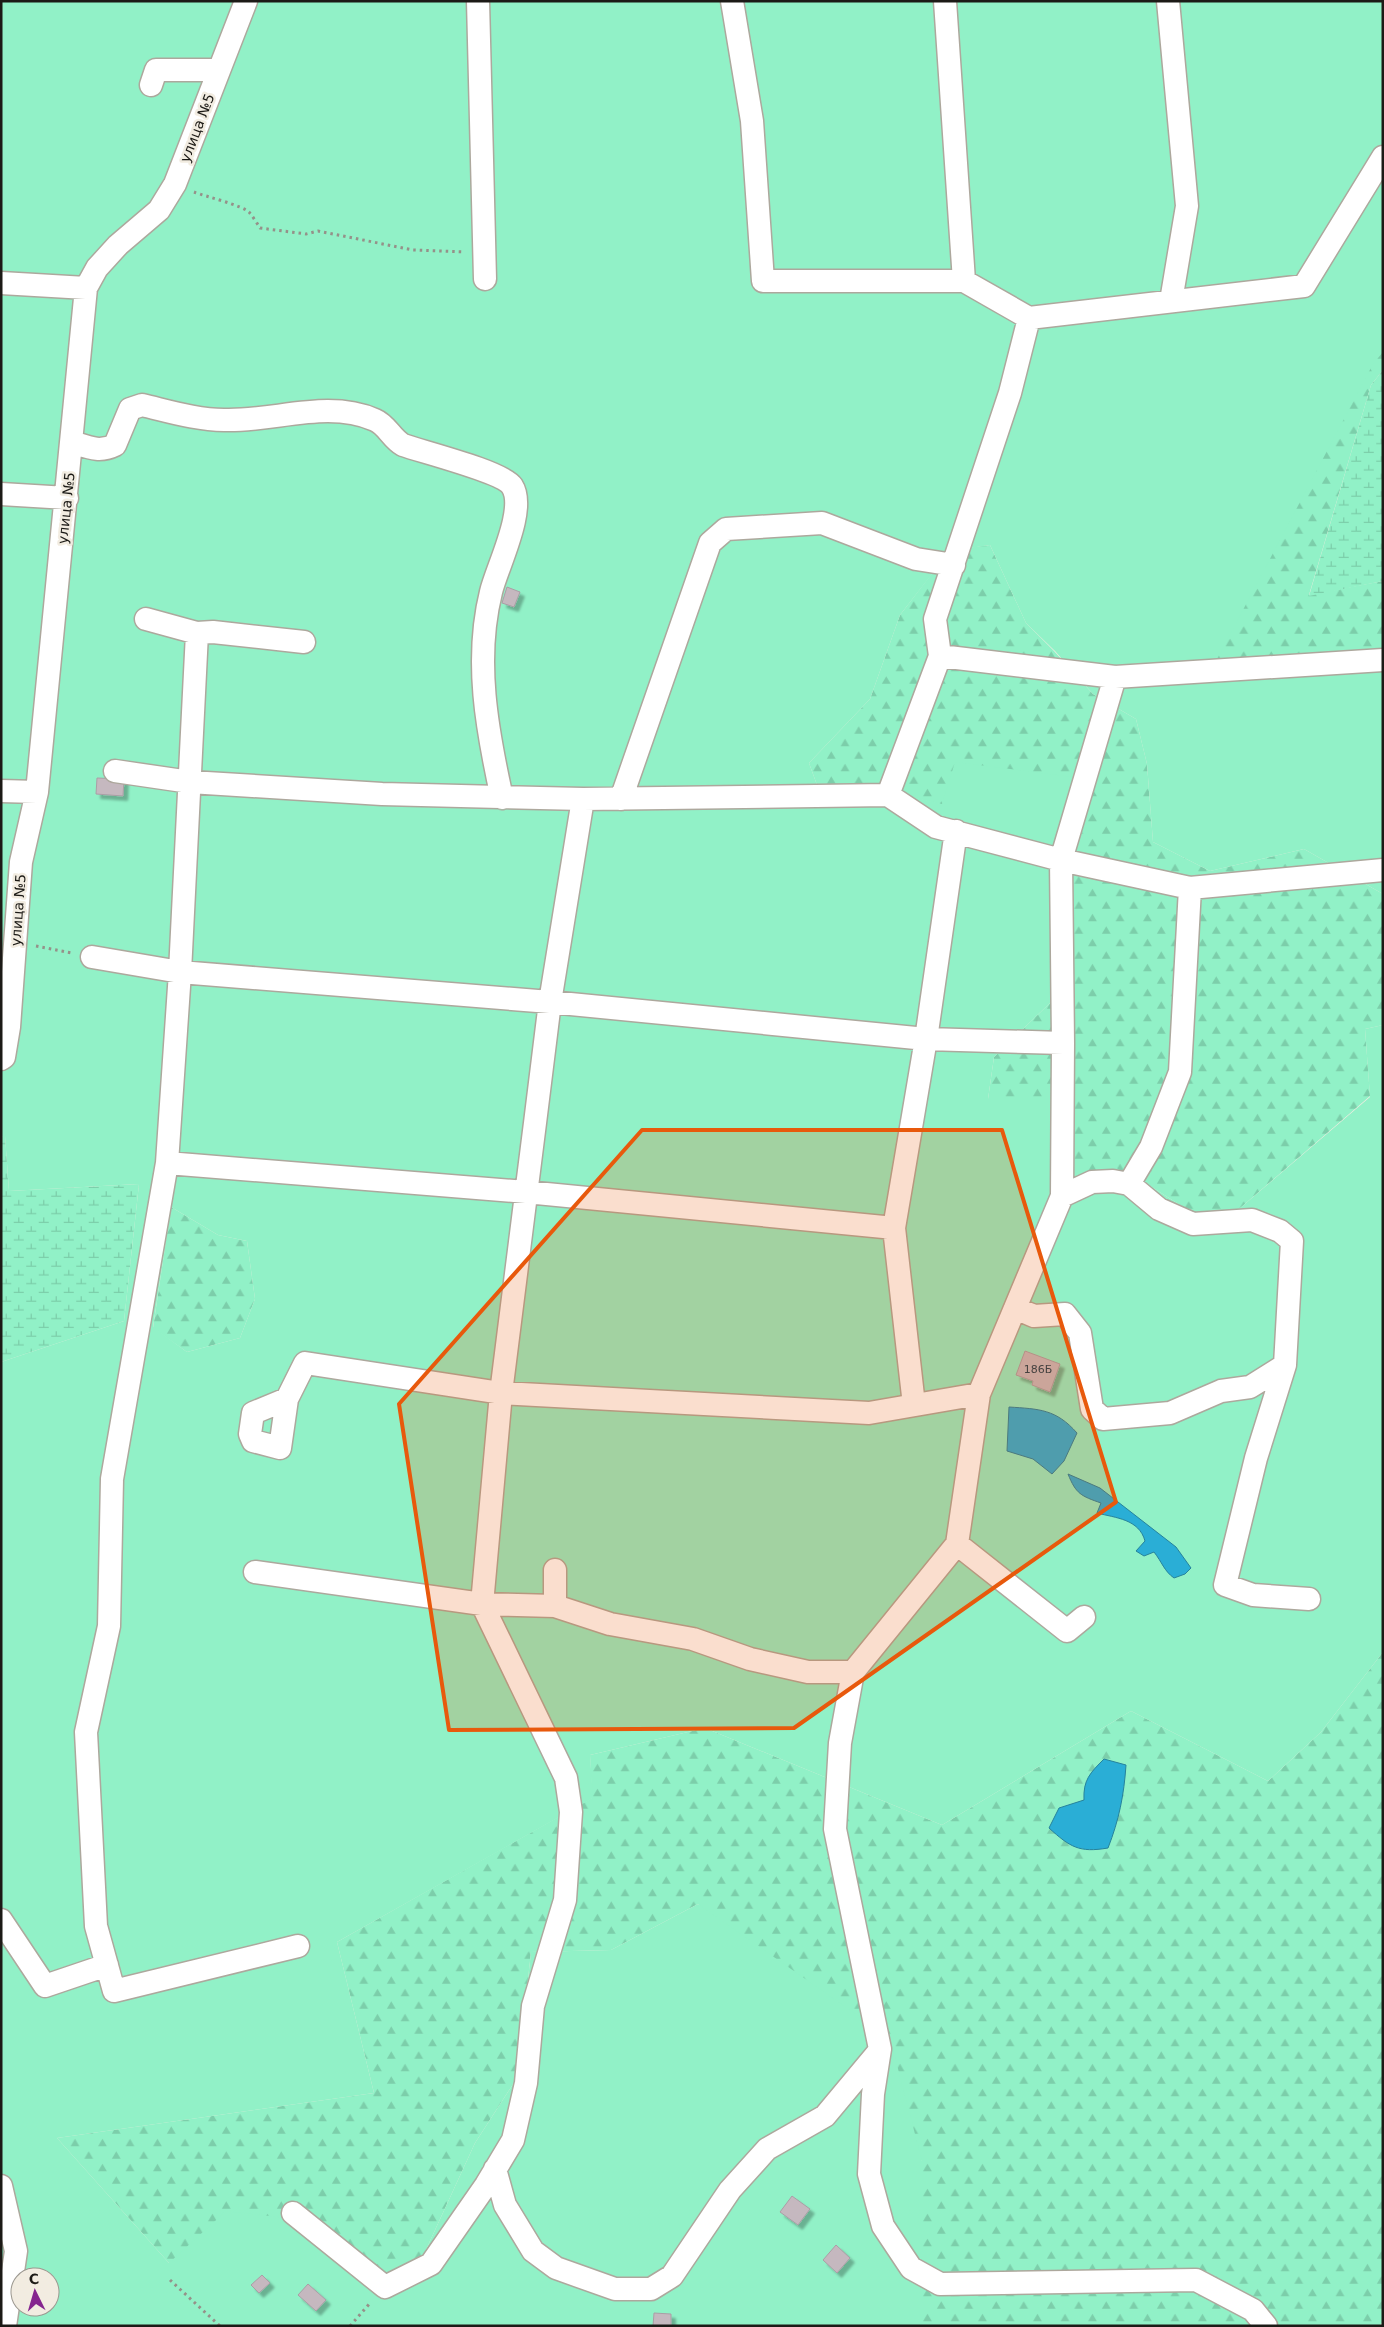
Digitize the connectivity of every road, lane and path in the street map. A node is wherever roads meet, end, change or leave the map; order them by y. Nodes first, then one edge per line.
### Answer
1 (246, 1) edge
2 (478, 1) edge
3 (732, 1) edge
4 (945, 1) edge
5 (1168, 1) edge
6 (219, 70) junction
7 (151, 85) dead end
8 (1383, 157) edge
9 (175, 184) junction
10 (484, 250) junction
11 (485, 279) dead end
12 (964, 281) junction
13 (1, 283) edge
14 (86, 288) junction
15 (1171, 301) junction
16 (1029, 318) junction
17 (72, 442) junction
18 (1, 494) edge
19 (67, 498) junction
20 (954, 564) junction
21 (146, 619) dead end
22 (197, 633) junction
23 (304, 642) dead end
24 (940, 656) junction
25 (1383, 660) edge
26 (1114, 678) junction
27 (114, 771) dead end
28 (190, 782) junction
29 (1, 791) edge
30 (37, 792) junction
31 (888, 795) junction
32 (502, 798) junction
33 (582, 799) junction
34 (621, 799) junction
35 (956, 832) junction
36 (1061, 860) junction
37 (1383, 870) edge
38 (1190, 888) junction
39 (15, 942) junction
40 (92, 958) joint
41 (180, 972) junction
42 (550, 1002) junction
43 (5, 1027) edge
44 (926, 1039) junction
45 (1063, 1042) junction
46 (1, 1059) edge
47 (167, 1164) junction
48 (1129, 1184) junction
49 (526, 1192) junction
50 (1062, 1196) junction
51 (894, 1228) junction
52 (1015, 1308) junction
53 (1285, 1365) junction
54 (501, 1393) junction
55 (979, 1394) junction
56 (287, 1399) dead end
57 (914, 1405) junction
58 (957, 1544) junction
59 (555, 1570) dead end
60 (256, 1572) dead end
61 (1309, 1599) dead end
62 (482, 1604) junction
63 (555, 1606) junction
64 (1084, 1617) dead end
65 (853, 1672) junction
66 (1, 1920) edge
67 (298, 1946) dead end
68 (107, 1965) junction
69 (880, 2050) junction
70 (496, 2169) junction
71 (1, 2186) edge
72 (293, 2214) dead end
73 (170, 2280) dead end
74 (385, 2287) junction
75 (6, 2326) edge
76 (220, 2326) edge
77 (350, 2326) edge
78 (1266, 2326) edge

1 - 6 street, улица №5
2 - 10 street
3 - 12 street
4 - 12 street
5 - 15 street
6 - 7 street
6 - 9 street, улица №5
8 - 15 street
9 - 10 path
9 - 14 street, улица №5
10 - 11 street
12 - 16 street
13 - 14 street
14 - 17 street, улица №5
15 - 16 street
16 - 20 street
17 - 19 street, улица №5
17 - 32 street
18 - 19 street
19 - 30 street, улица №5
20 - 24 street
20 - 34 street
21 - 22 street
22 - 23 street
22 - 28 street
24 - 26 street
24 - 31 street
25 - 26 street
26 - 36 street
27 - 28 street
28 - 32 street
28 - 41 street
29 - 30 street
30 - 39 street, улица №5
31 - 34 street
31 - 35 street
32 - 33 street
33 - 34 street
33 - 42 street
35 - 36 street
35 - 44 street
36 - 38 street
36 - 45 street
37 - 38 street
38 - 48 street
39 - 40 path
39 - 43 street, улица №5
40 - 41 street
41 - 42 street
41 - 47 street
42 - 44 street
42 - 49 street
43 - 46 street, улица №5
44 - 45 street
44 - 51 street
45 - 50 street
47 - 49 street
47 - 68 street
48 - 50 street
48 - 53 street
49 - 51 street
49 - 54 street
50 - 52 street
51 - 57 street
52 - 53 street
52 - 55 street
53 - 61 street
54 - 56 street
54 - 57 street
54 - 62 street
55 - 57 street
55 - 58 street
58 - 64 street
58 - 65 street
59 - 63 street
60 - 62 street
62 - 63 street
62 - 70 street
63 - 65 street
65 - 69 street
66 - 68 street
67 - 68 street
69 - 70 street
69 - 78 street
70 - 74 street
71 - 75 street
72 - 74 street
73 - 76 path
74 - 77 path

